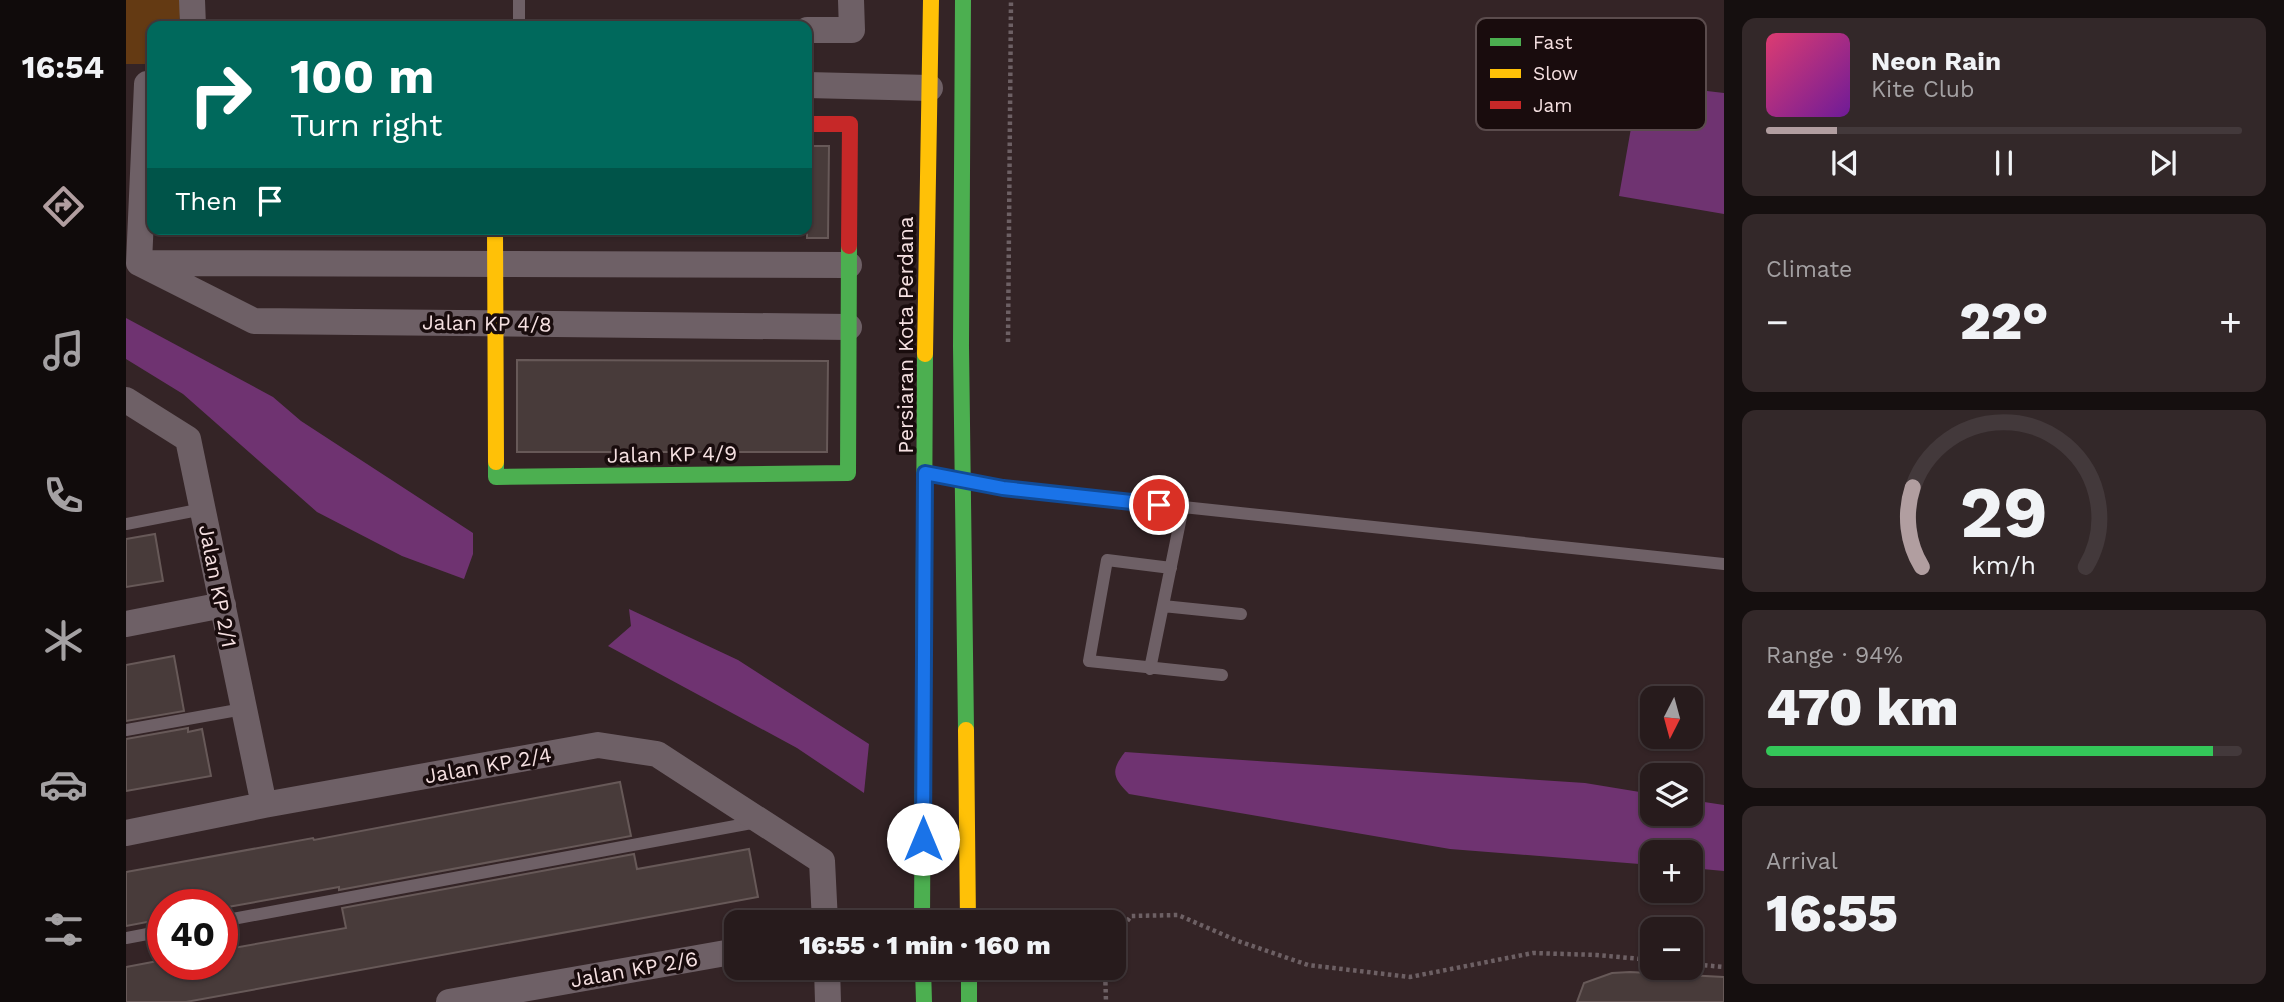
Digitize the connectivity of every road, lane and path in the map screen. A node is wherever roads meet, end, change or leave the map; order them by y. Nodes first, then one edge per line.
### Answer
1 (192, 0) edge
2 (519, 0) edge
3 (851, 0) edge
4 (931, 0) edge
5 (963, 0) edge
6 (1011, 0) edge
7 (193, 21) edge
8 (519, 21) edge
9 (812, 30) edge
10 (142, 84) edge
11 (812, 85) edge
12 (930, 88) junction
13 (147, 119) edge
14 (812, 124) edge
15 (147, 141) edge
16 (495, 235) edge
17 (139, 263) junction
18 (849, 265) junction
19 (495, 266) junction
20 (496, 323) junction
21 (849, 327) junction
22 (1008, 342) dead end
23 (129, 406) edge
24 (944, 476) junction
25 (1183, 507) junction
26 (203, 509) junction
27 (126, 524) edge
28 (1724, 565) edge
29 (1171, 568) junction
30 (223, 606) junction
31 (1163, 606) junction
32 (1241, 614) dead end
33 (126, 624) edge
34 (1150, 669) junction
35 (1222, 675) dead end
36 (243, 709) junction
37 (126, 730) edge
38 (264, 805) junction
39 (761, 822) junction
40 (126, 833) edge
41 (824, 910) edge
42 (923, 910) edge
43 (967, 910) edge
44 (238, 917) edge
45 (1126, 923) edge
46 (147, 935) edge
47 (126, 938) edge
48 (724, 953) edge
49 (1640, 959) edge
50 (1703, 965) edge
51 (1724, 967) edge
52 (827, 980) edge
53 (923, 980) edge
54 (969, 980) edge
55 (1105, 980) edge
56 (449, 1002) edge
57 (828, 1002) edge
58 (924, 1002) edge
59 (970, 1002) edge
60 (1105, 1002) edge

1 - 7 street
2 - 8 lane
3 - 9 street
4 - 12 street, Persiaran Kota Perdana
5 - 24 street, Persiaran Kota Perdana
6 - 22 path
10 - 13 street
11 - 12 street
12 - 24 street, Persiaran Kota Perdana
14 - 18 street
15 - 17 street
16 - 19 street
17 - 19 street
17 - 20 street, Jalan KP 4/8
18 - 19 street
18 - 21 street
19 - 20 street
20 - 21 street, Jalan KP 4/8
20 - 21 street, Jalan KP 4/9
23 - 26 street, Jalan KP 2/1
24 - 25 lane
24 - 42 street, Persiaran Kota Perdana
24 - 43 street, Persiaran Kota Perdana
25 - 28 lane
25 - 29 lane
26 - 27 lane
26 - 30 street, Jalan KP 2/1
29 - 31 lane
29 - 34 lane
30 - 33 street
30 - 36 street, Jalan KP 2/1
31 - 32 lane
31 - 34 lane
34 - 35 lane
36 - 37 lane
36 - 38 street, Jalan KP 2/1
38 - 39 street, Jalan KP 2/4
38 - 40 street, Jalan KP 2/4
39 - 41 street, Jalan KP 2/4
39 - 44 lane
45 - 49 path
46 - 47 lane
48 - 56 street, Jalan KP 2/6
50 - 51 path
52 - 57 street
53 - 58 street
54 - 59 street
55 - 60 path

